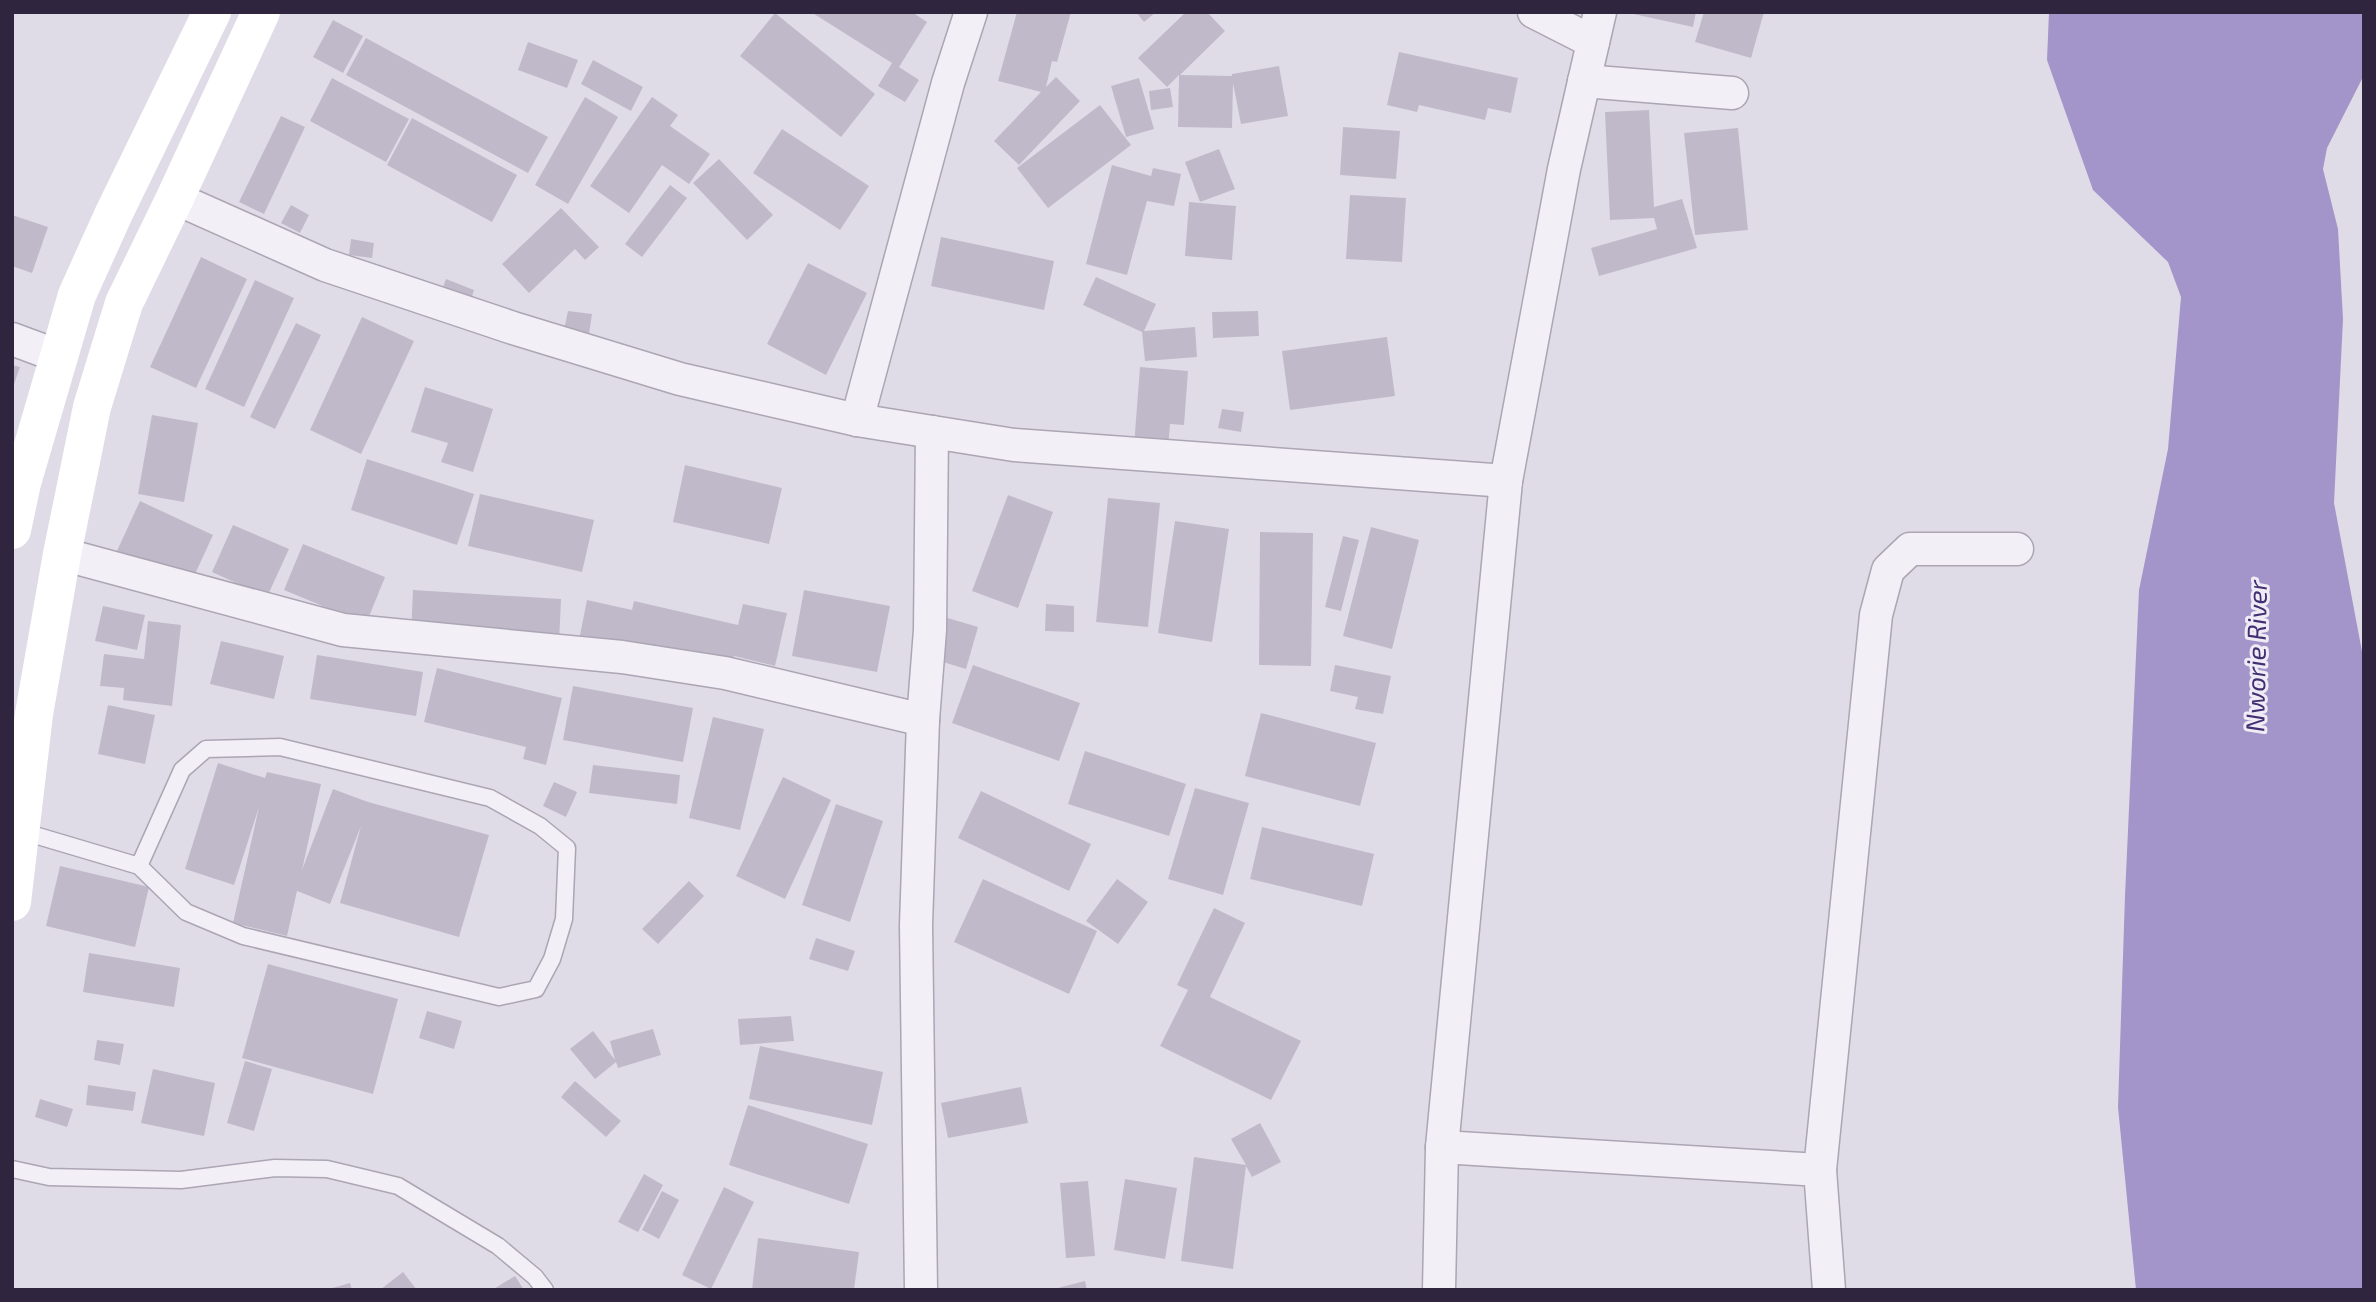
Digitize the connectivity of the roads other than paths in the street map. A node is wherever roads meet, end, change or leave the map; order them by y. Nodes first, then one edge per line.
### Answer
1 (212, 12) edge
2 (261, 12) edge
3 (971, 12) edge
4 (1534, 12) edge
5 (1597, 27) edge
6 (1584, 81) junction
7 (1732, 93) dead end
8 (176, 198) junction
9 (12, 340) edge
10 (58, 356) junction
11 (857, 420) junction
12 (932, 432) junction
13 (1506, 481) junction
14 (12, 530) edge
15 (2017, 549) dead end
16 (62, 554) junction
17 (923, 720) junction
18 (21, 831) junction
19 (139, 866) junction
20 (12, 902) edge
21 (1442, 1147) junction
22 (12, 1169) edge
23 (1820, 1170) junction
24 (545, 1290) edge
25 (921, 1290) edge
26 (1439, 1290) edge
27 (1829, 1290) edge

1 - 10 main road
2 - 8 main road
3 - 11 street
4 - 5 street
5 - 6 street
6 - 7 street
6 - 13 street
8 - 11 street
8 - 16 main road
9 - 10 street
10 - 14 main road
11 - 12 street
12 - 13 street
12 - 17 street
13 - 21 street
15 - 23 street
16 - 17 street
16 - 18 main road
17 - 25 street
18 - 19 lane
18 - 20 main road
19 - 19 lane
21 - 23 street
21 - 26 street
22 - 24 lane
23 - 27 street

